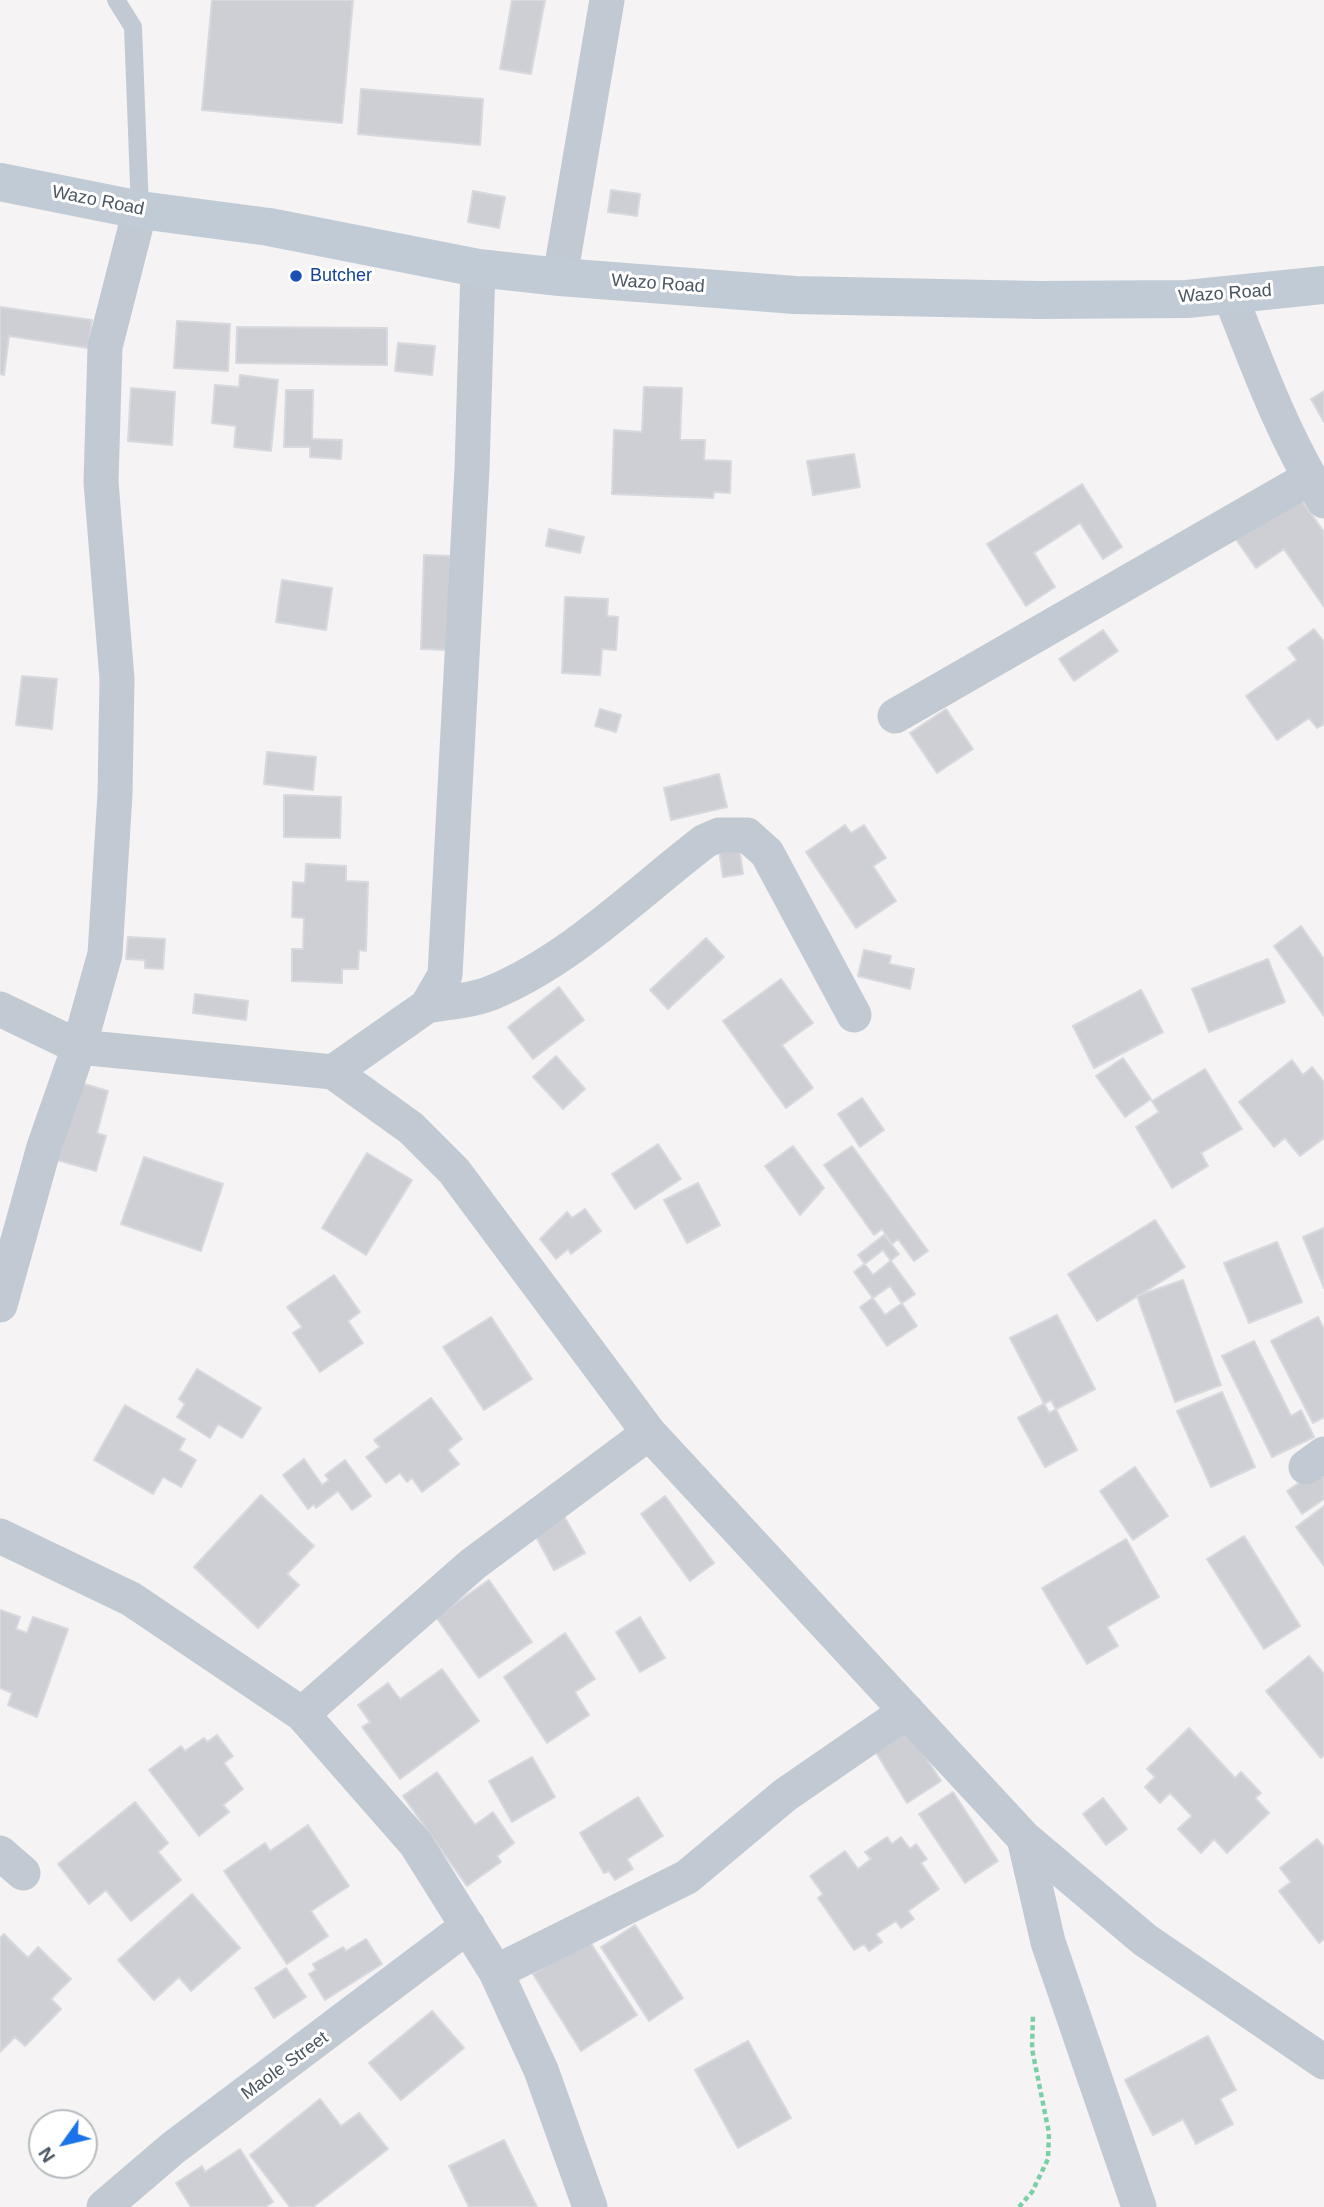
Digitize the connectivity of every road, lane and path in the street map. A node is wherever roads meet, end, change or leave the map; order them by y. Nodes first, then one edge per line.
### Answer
1 (116, 0) edge
2 (607, 0) edge
3 (0, 183) edge
4 (140, 210) junction
5 (478, 268) junction
6 (560, 277) junction
7 (1324, 285) edge
8 (1230, 295) junction
9 (1317, 490) edge
10 (895, 716) dead end
11 (427, 1006) junction
12 (0, 1009) edge
13 (854, 1015) dead end
14 (79, 1047) junction
15 (333, 1072) junction
16 (0, 1306) edge
17 (649, 1433) junction
18 (0, 1536) edge
19 (907, 1711) junction
20 (302, 1714) junction
21 (1024, 1838) junction
22 (468, 1926) junction
23 (496, 1972) junction
24 (1032, 2002) dead end
25 (1324, 2062) edge
26 (104, 2207) edge
27 (590, 2207) edge
28 (1019, 2207) edge
29 (1139, 2207) edge

1 - 4 lane
2 - 6 street
3 - 4 main road, Wazo Road
4 - 5 main road, Wazo Road
4 - 14 street
5 - 6 main road, Wazo Road
5 - 11 street
6 - 8 main road, Wazo Road
7 - 8 main road, Wazo Road
8 - 9 street
9 - 10 street
11 - 13 street
11 - 15 street
12 - 14 street
14 - 15 street
14 - 16 street
15 - 17 street
17 - 19 street
17 - 20 street
18 - 20 street
19 - 21 street
19 - 23 street
20 - 22 street
21 - 25 street
21 - 29 street
22 - 23 street
22 - 26 street, Maole Street
23 - 27 street
24 - 28 path

